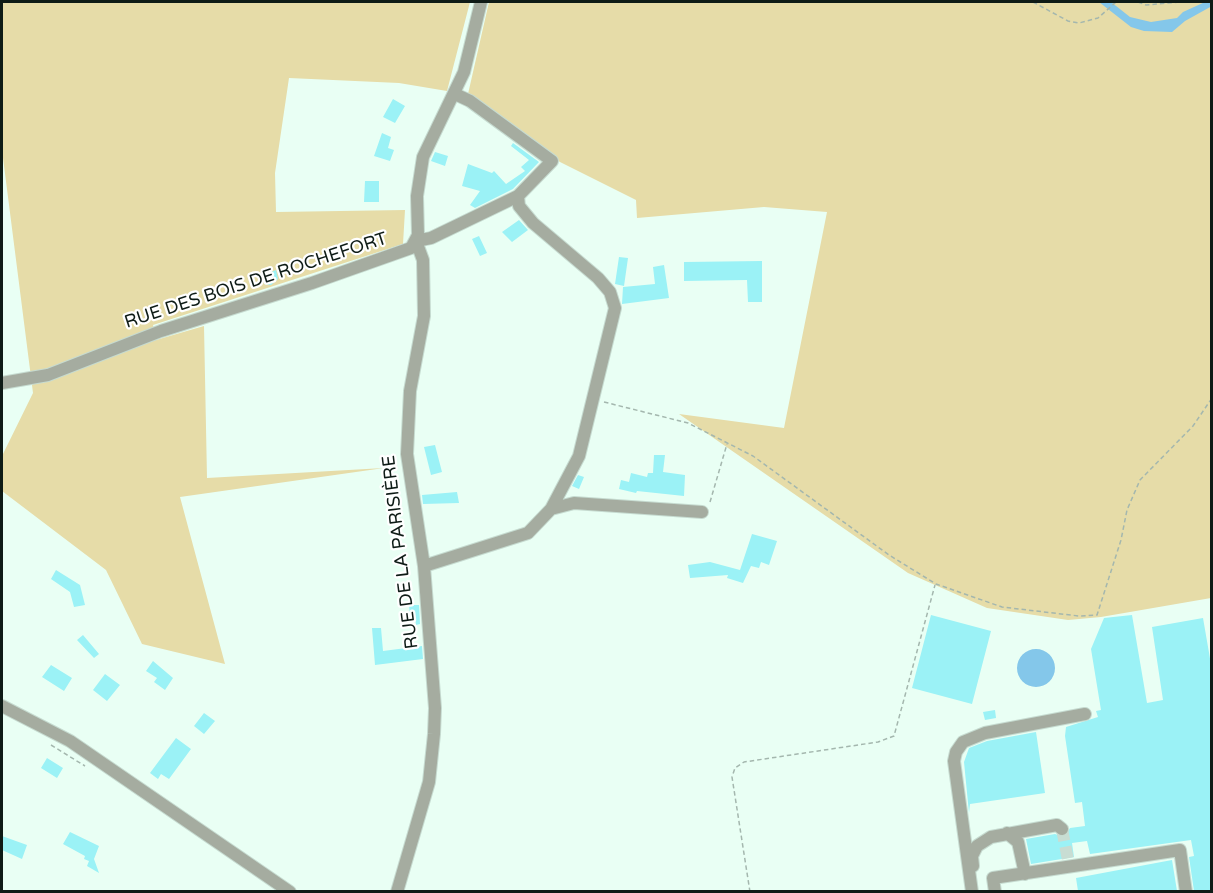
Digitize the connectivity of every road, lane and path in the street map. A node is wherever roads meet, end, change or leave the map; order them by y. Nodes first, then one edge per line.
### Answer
1 (481, 2) edge
2 (1033, 2) edge
3 (1116, 2) edge
4 (1138, 2) edge
5 (1180, 2) edge
6 (455, 94) junction
7 (518, 196) junction
8 (416, 242) junction
9 (2, 383) edge
10 (593, 398) junction
11 (1212, 398) edge
12 (728, 443) junction
13 (551, 509) junction
14 (702, 512) joint
15 (424, 566) junction
16 (936, 584) junction
17 (2, 706) edge
18 (1085, 714) dead end
19 (1062, 829) dead end
20 (1007, 833) junction
21 (1025, 873) junction
22 (290, 891) edge
23 (397, 891) edge
24 (750, 891) edge
25 (973, 891) edge
26 (995, 891) edge
27 (1186, 891) edge

1 - 6 street, RUE DES BOIS DE ROCHEFORT
2 - 3 path
4 - 5 path
6 - 7 street
6 - 8 street, RUE DES BOIS DE ROCHEFORT
7 - 8 street
7 - 10 street
8 - 9 street, RUE DES BOIS DE ROCHEFORT
8 - 15 street, RUE DE LA PARISIÈRE
10 - 12 path
10 - 13 street
11 - 16 path
12 - 14 path
12 - 16 path
13 - 14 street
13 - 15 street
15 - 23 street, RUE DE LA PARISIÈRE
16 - 24 path
17 - 22 street
18 - 25 street
19 - 20 street
20 - 21 street
20 - 25 street
21 - 26 street
21 - 27 street

